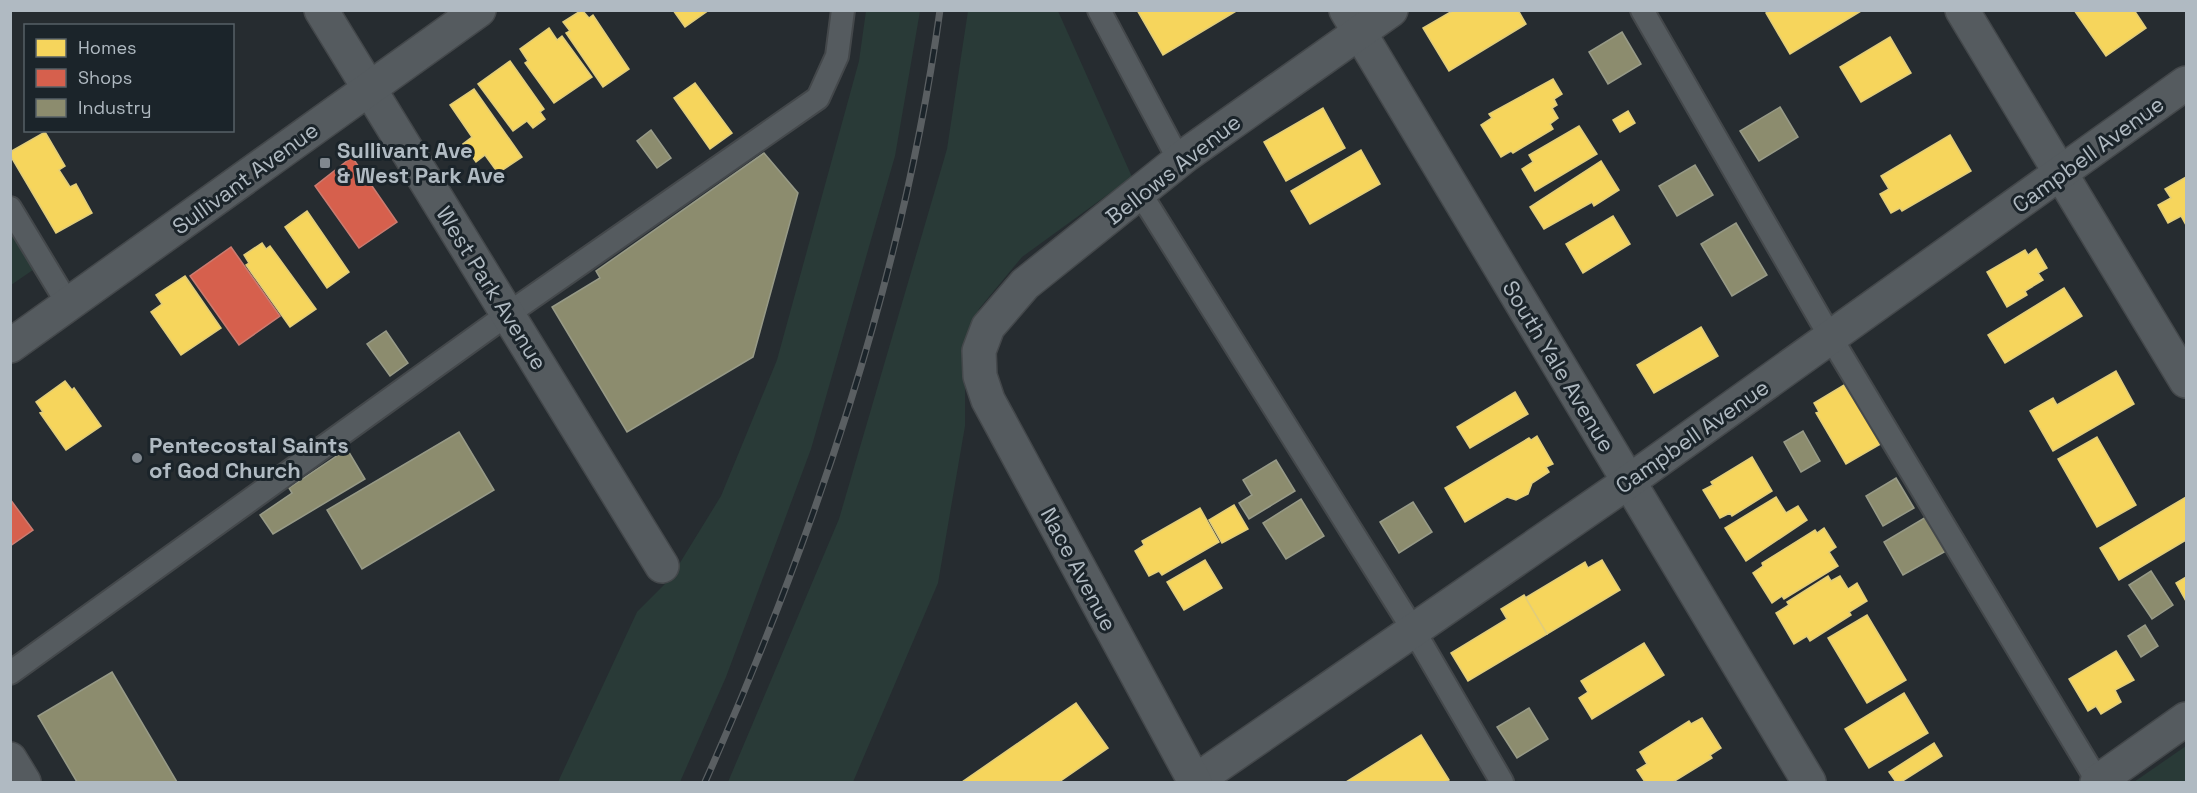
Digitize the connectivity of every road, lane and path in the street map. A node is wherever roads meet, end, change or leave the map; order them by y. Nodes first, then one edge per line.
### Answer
1 (321, 10) edge
2 (479, 10) edge
3 (843, 10) edge
4 (1099, 10) edge
5 (1391, 10) edge
6 (1642, 10) edge
7 (1962, 10) edge
8 (1353, 22) edge
9 (2187, 83) edge
10 (369, 89) junction
11 (1179, 160) junction
12 (2060, 175) junction
13 (1140, 193) junction
14 (10, 208) edge
15 (68, 304) junction
16 (508, 314) junction
17 (1831, 338) junction
18 (10, 346) edge
19 (980, 351) joint
20 (2187, 381) edge
21 (1628, 482) junction
22 (662, 566) dead end
23 (1414, 631) junction
24 (10, 673) edge
25 (2187, 719) edge
26 (10, 759) edge
27 (1194, 782) edge
28 (2098, 782) edge
29 (24, 783) edge
30 (1502, 783) edge
31 (1809, 783) edge

1 - 10 street, West Park Avenue
2 - 10 street, Sullivant Avenue
3 - 16 lane
4 - 11 lane
5 - 8 street, Bellows Avenue
6 - 17 lane
7 - 12 street
8 - 11 street, Bellows Avenue
8 - 21 street, South Yale Avenue
9 - 12 street, Campbell Avenue
10 - 15 street, Sullivant Avenue
10 - 16 street, West Park Avenue
11 - 13 street, Bellows Avenue
12 - 17 street, Campbell Avenue
12 - 20 street
13 - 19 street, Bellows Avenue
13 - 23 lane
14 - 15 lane
15 - 18 street, Sullivant Avenue
16 - 22 street, West Park Avenue
16 - 24 lane
17 - 21 street, Campbell Avenue
17 - 28 lane
19 - 27 street, Nace Avenue
21 - 23 street, Campbell Avenue
21 - 31 street, South Yale Avenue
23 - 27 street, Campbell Avenue
23 - 30 lane
25 - 28 street
26 - 29 street

